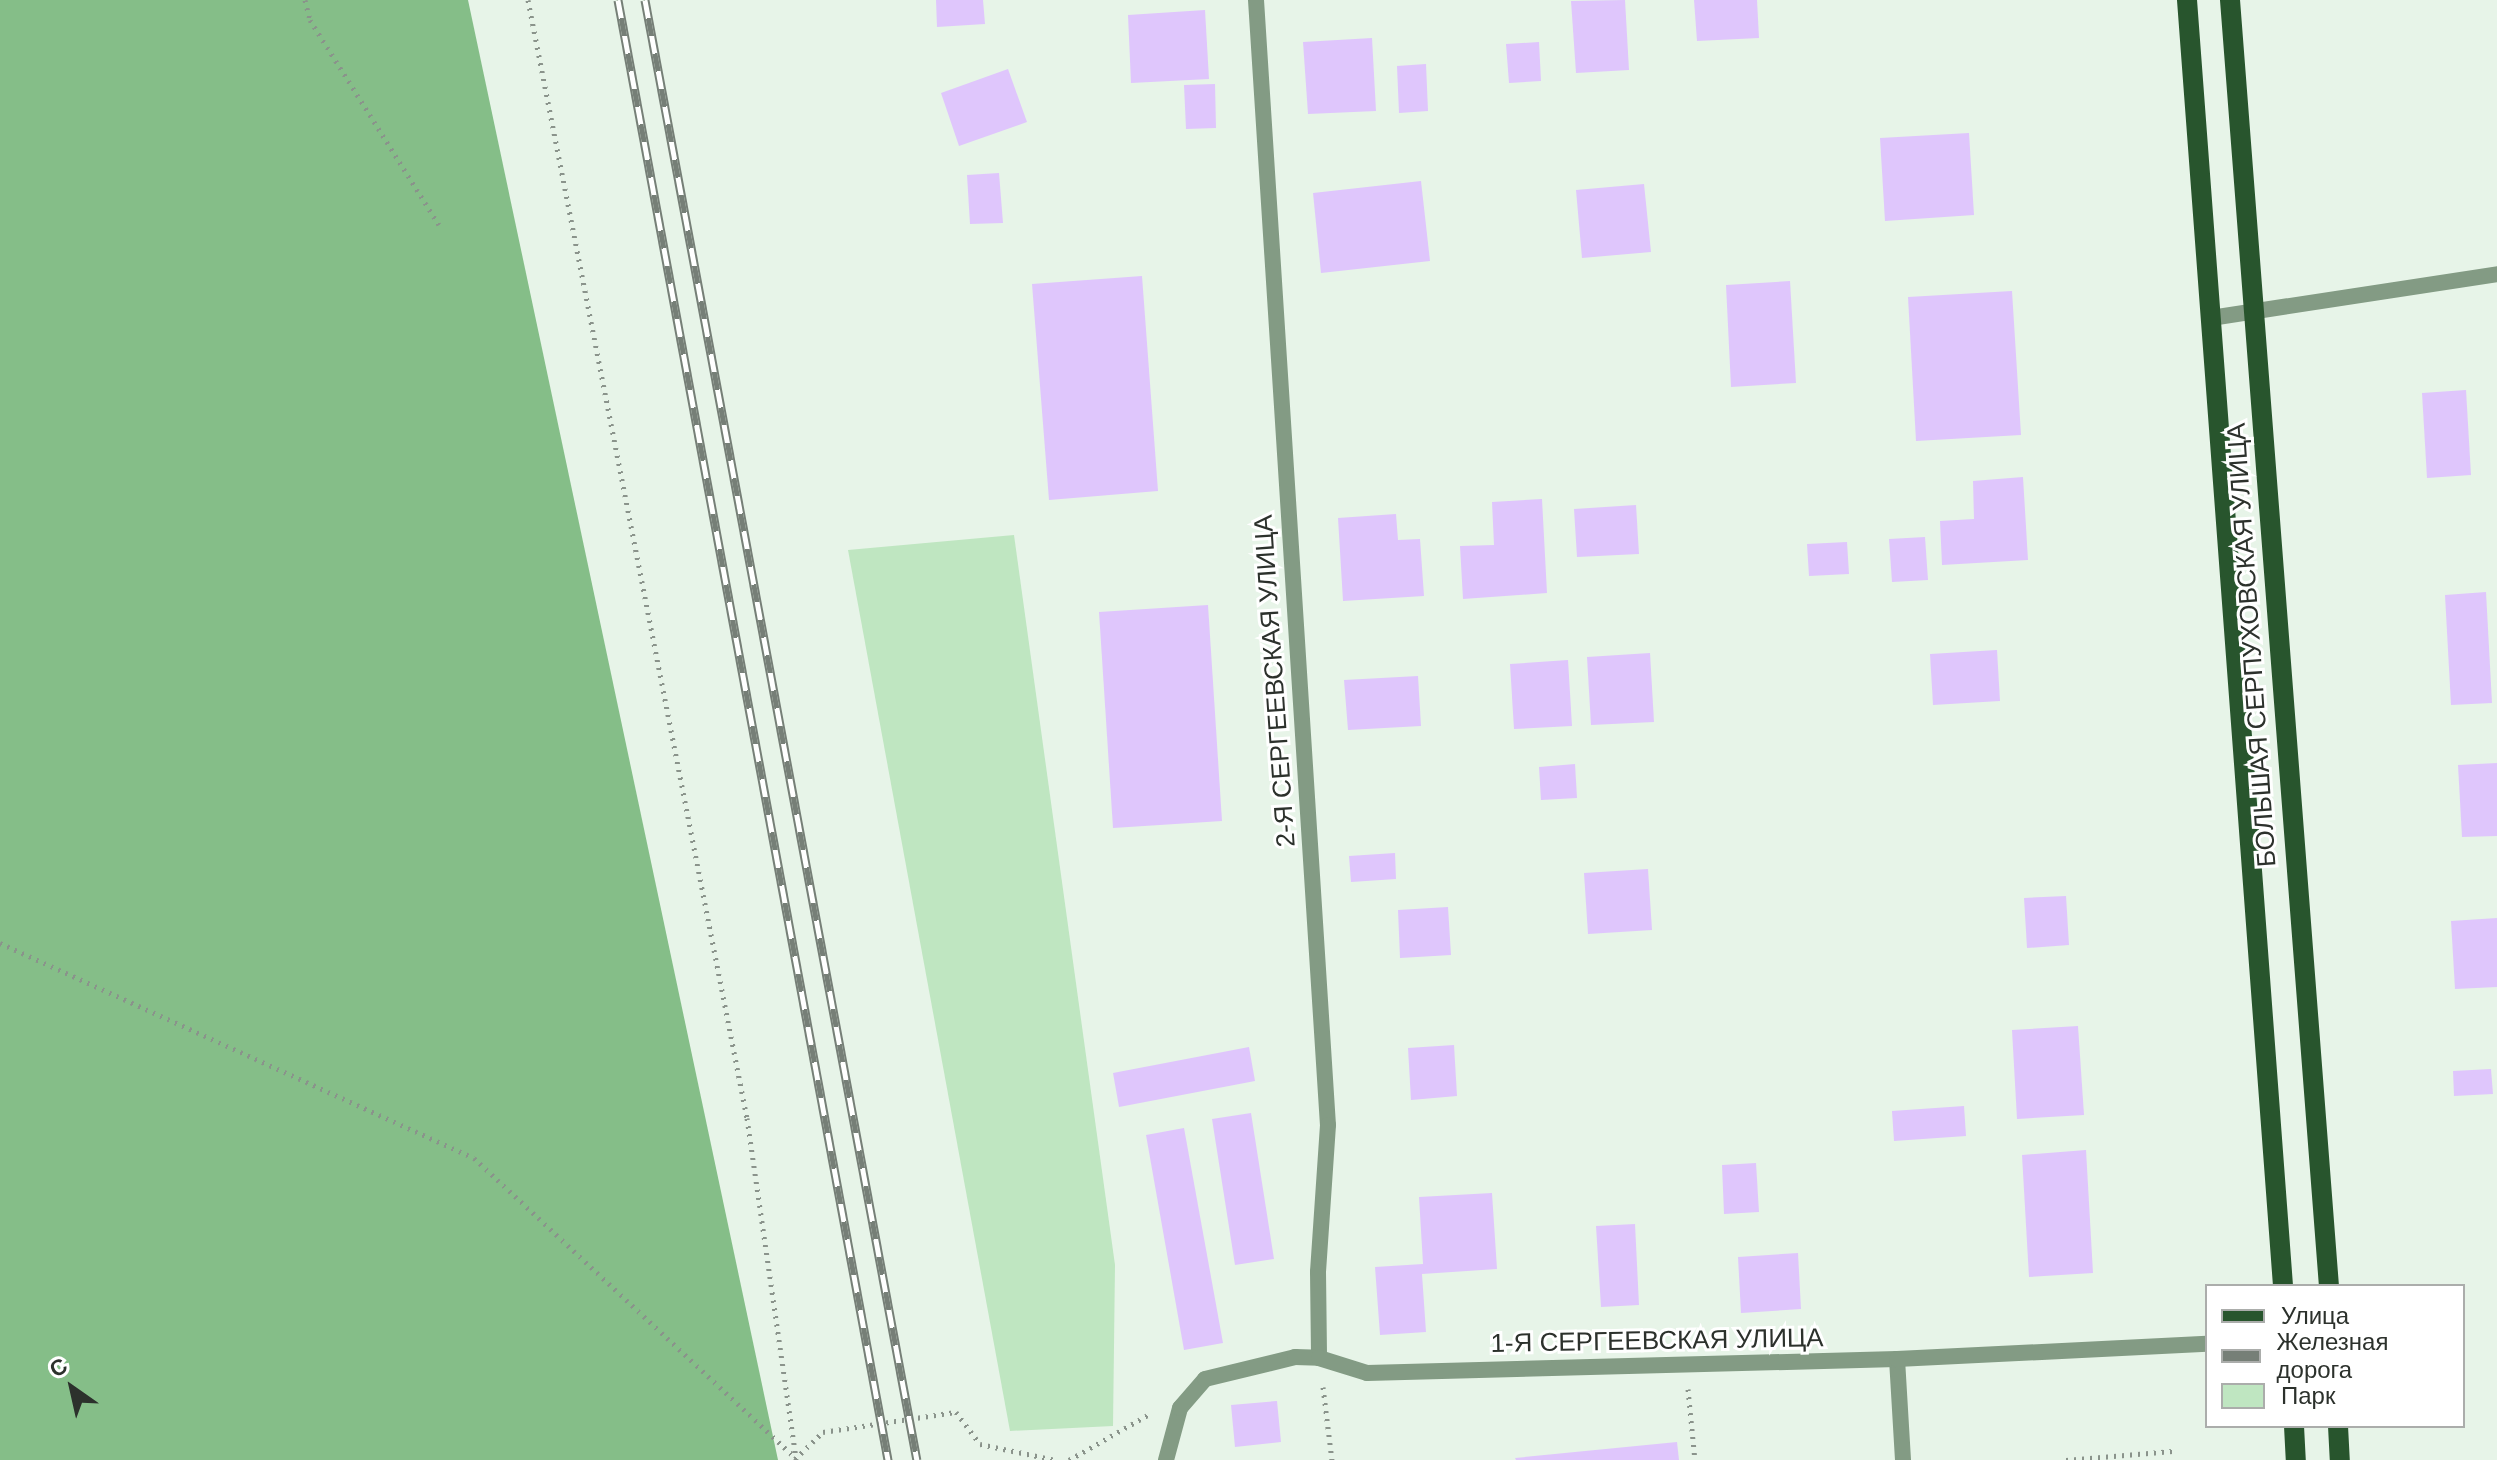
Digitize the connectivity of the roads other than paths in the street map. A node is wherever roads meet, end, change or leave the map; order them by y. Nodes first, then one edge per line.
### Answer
1 (1256, 0) edge
2 (2187, 0) edge
3 (2230, 0) edge
4 (2497, 274) edge
5 (2253, 313) junction
6 (2211, 318) junction
7 (2283, 1284) edge
8 (2329, 1284) edge
9 (2205, 1344) edge
10 (1319, 1358) junction
11 (1897, 1359) junction
12 (2294, 1428) edge
13 (2338, 1428) edge
14 (1166, 1460) edge
15 (1903, 1460) edge
16 (2296, 1460) edge
17 (2340, 1460) edge

1 - 10 street, 2-Я СЕРГЕЕВСКАЯ УЛИЦА
2 - 6 main road, БОЛЬШАЯ СЕРПУХОВСКАЯ УЛИЦА
3 - 5 main road, БОЛЬШАЯ СЕРПУХОВСКАЯ УЛИЦА
4 - 5 street
5 - 6 street
5 - 8 main road, БОЛЬШАЯ СЕРПУХОВСКАЯ УЛИЦА
6 - 7 main road, БОЛЬШАЯ СЕРПУХОВСКАЯ УЛИЦА
9 - 11 street, 1-Я СЕРГЕЕВСКАЯ УЛИЦА
10 - 11 street, 1-Я СЕРГЕЕВСКАЯ УЛИЦА
10 - 14 street, 1-Я СЕРГЕЕВСКАЯ УЛИЦА
11 - 15 street
12 - 16 main road
13 - 17 main road

